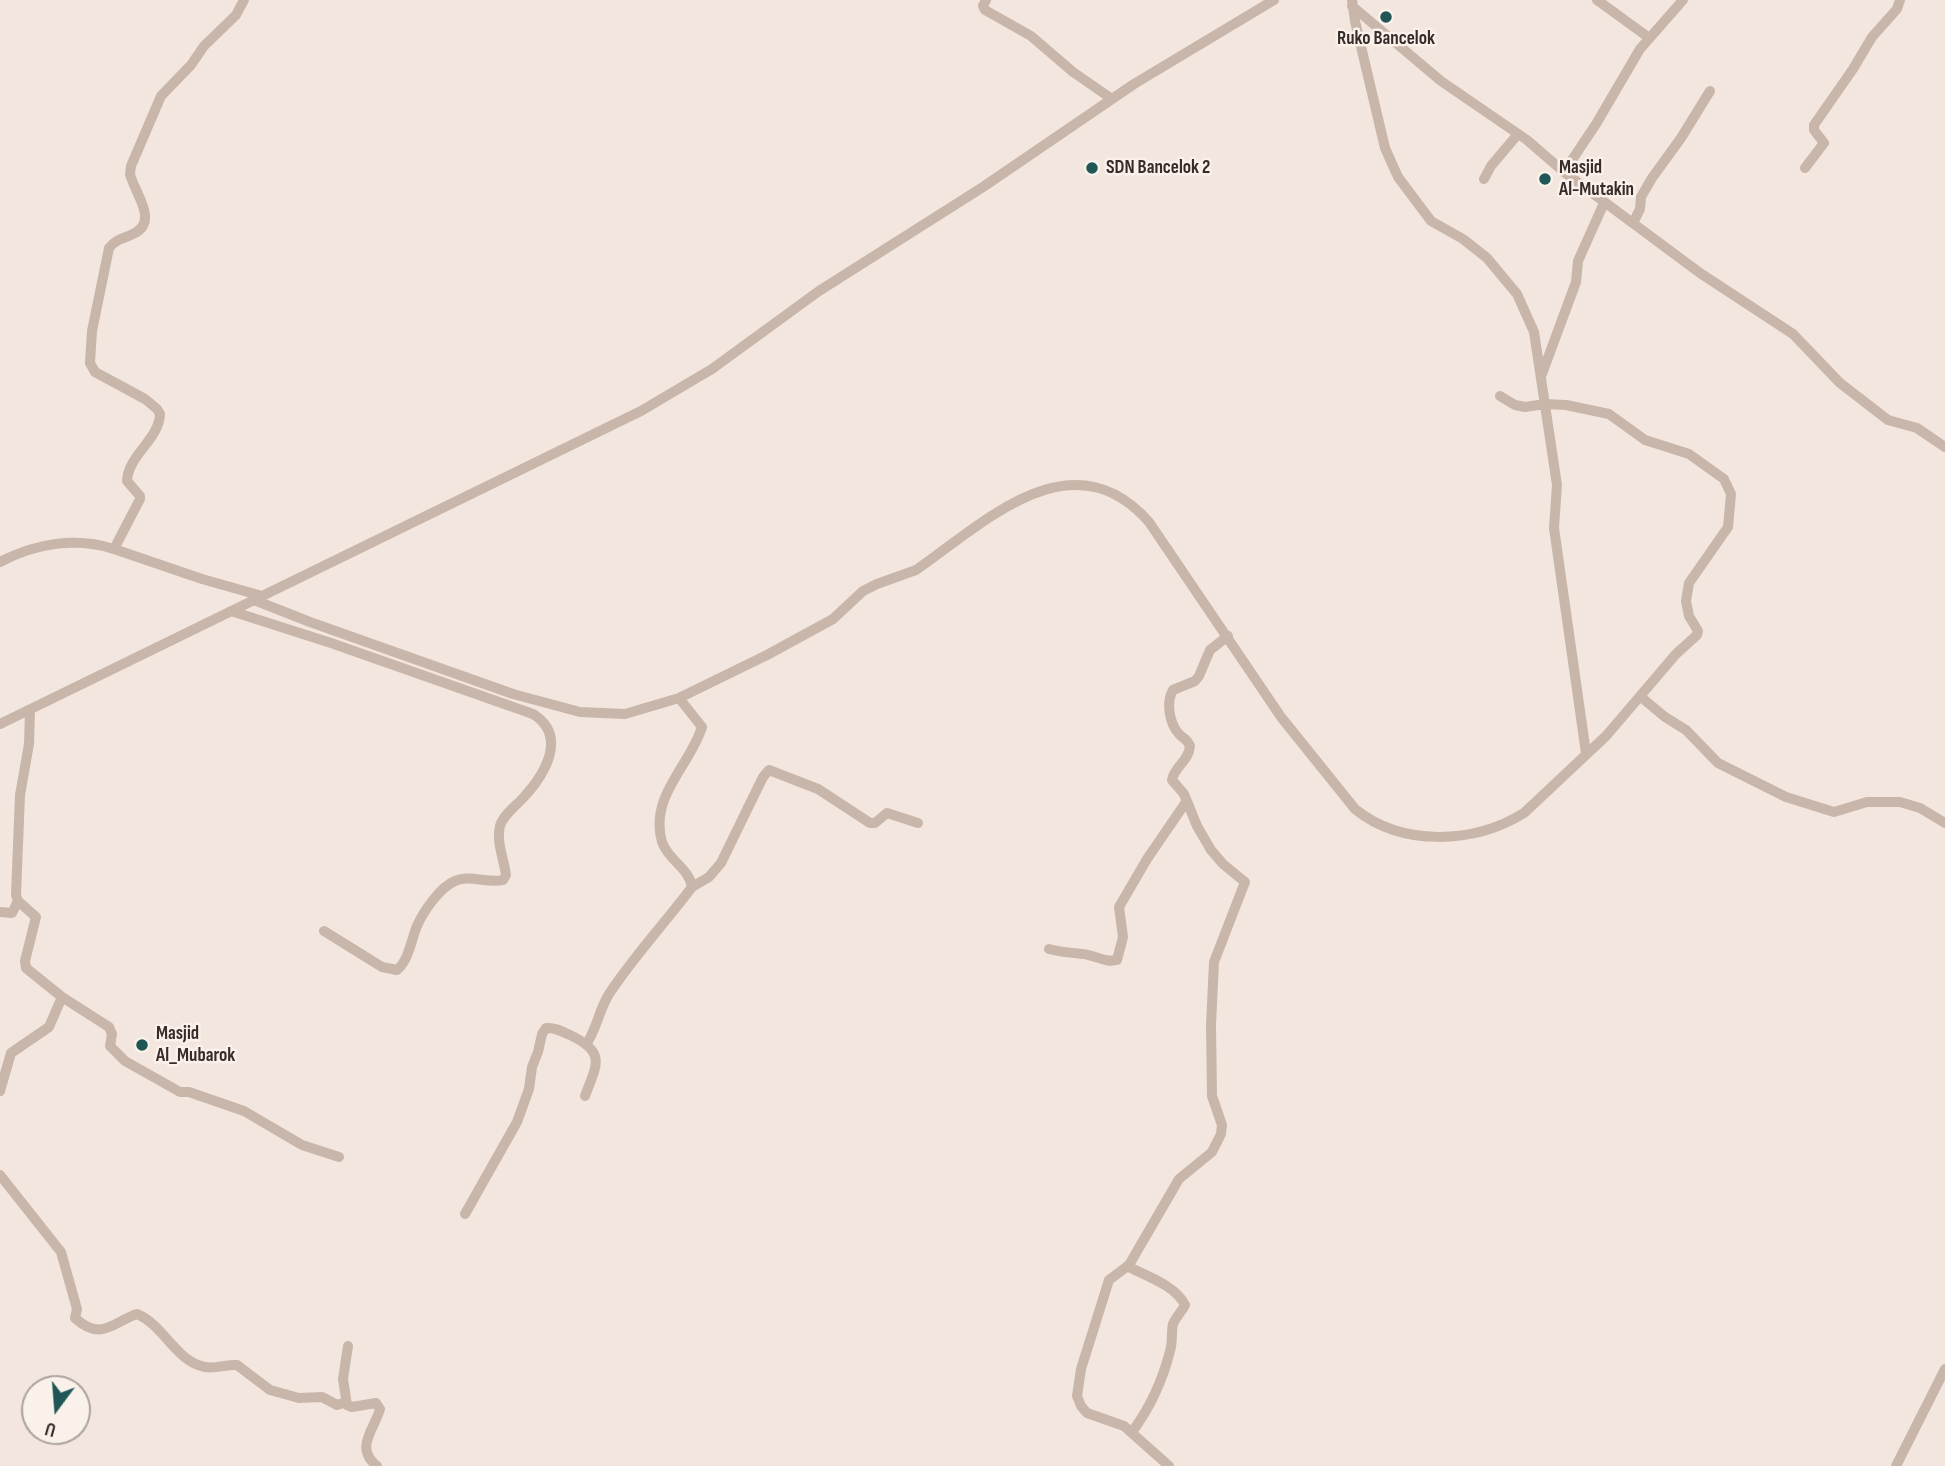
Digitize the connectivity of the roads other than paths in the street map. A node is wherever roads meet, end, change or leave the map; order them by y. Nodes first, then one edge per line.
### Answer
1 (244, 0) edge
2 (986, 0) edge
3 (1275, 0) edge
4 (1597, 0) edge
5 (1682, 0) edge
6 (1900, 0) edge
7 (1350, 2) edge
8 (1648, 37) junction
9 (1710, 91) dead end
10 (1112, 99) junction
11 (1518, 134) junction
12 (1805, 168) dead end
13 (1564, 172) junction
14 (1484, 180) dead end
15 (1604, 203) junction
16 (1633, 223) junction
17 (1542, 375) junction
18 (1500, 396) dead end
19 (1535, 406) junction
20 (1945, 447) edge
21 (114, 549) junction
22 (0, 551) edge
23 (14, 556) junction
24 (0, 562) edge
25 (255, 599) junction
26 (235, 610) junction
27 (1223, 640) junction
28 (1644, 698) junction
29 (680, 700) junction
30 (30, 711) junction
31 (0, 724) edge
32 (1586, 753) junction
33 (1186, 802) junction
34 (918, 823) dead end
35 (1945, 824) edge
36 (692, 887) junction
37 (18, 901) junction
38 (0, 912) edge
39 (324, 931) dead end
40 (1049, 949) dead end
41 (62, 997) junction
42 (587, 1043) junction
43 (0, 1091) edge
44 (585, 1096) dead end
45 (338, 1157) dead end
46 (0, 1175) edge
47 (465, 1214) dead end
48 (1127, 1266) junction
49 (348, 1346) dead end
50 (1945, 1368) edge
51 (346, 1402) junction
52 (1132, 1432) junction
53 (377, 1466) edge
54 (1169, 1466) edge
55 (1896, 1466) edge

1 - 21 street
2 - 10 street
3 - 10 street
4 - 8 street
5 - 8 street
6 - 12 street
7 - 11 street
7 - 17 street
8 - 13 street
9 - 16 street
10 - 25 street
11 - 13 street
11 - 14 street
13 - 15 street
15 - 16 street
15 - 17 street
16 - 20 street
17 - 19 street
18 - 19 street
19 - 28 street
19 - 32 street
21 - 23 street
21 - 25 street
22 - 23 street
23 - 24 street
25 - 26 street
25 - 29 street
26 - 30 street
26 - 39 street
27 - 29 street
27 - 32 street
27 - 33 street
28 - 32 street
28 - 35 street
29 - 36 street
30 - 31 street
30 - 37 street
33 - 40 street
33 - 48 street
34 - 36 street
36 - 42 street
37 - 38 street
37 - 41 street
41 - 43 street
41 - 45 street
42 - 44 street
42 - 47 street
46 - 51 street
48 - 52 street
48 - 52 street
49 - 51 street
50 - 55 street
51 - 53 street
52 - 54 street

